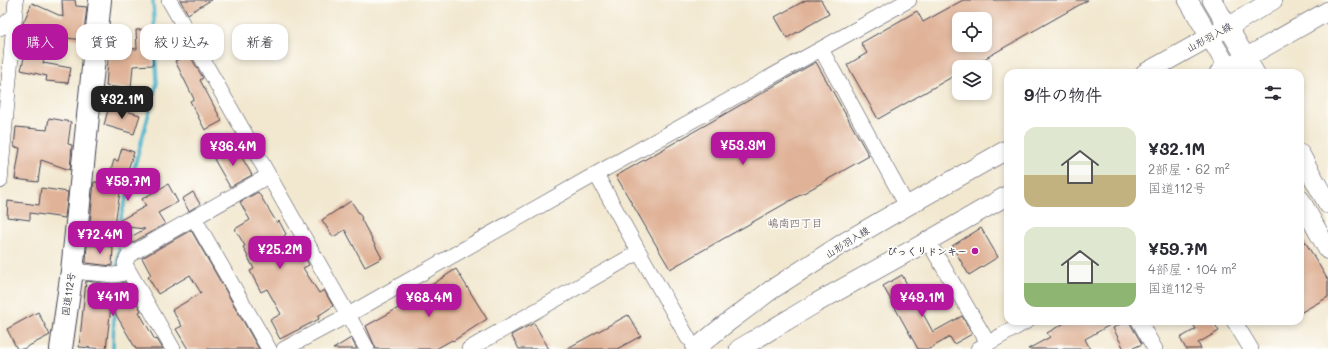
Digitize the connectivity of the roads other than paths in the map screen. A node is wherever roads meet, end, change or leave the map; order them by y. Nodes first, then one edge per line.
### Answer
1 (16, 0) edge
2 (100, 0) edge
3 (169, 0) edge
4 (909, 0) edge
5 (1188, 0) edge
6 (1212, 0) edge
7 (1273, 0) edge
8 (1328, 11) edge
9 (14, 16) junction
10 (1228, 27) junction
11 (0, 28) edge
12 (1209, 37) junction
13 (821, 49) junction
14 (1251, 65) edge
15 (1152, 69) edge
16 (1225, 69) edge
17 (1234, 69) edge
18 (1004, 151) edge
19 (1304, 160) edge
20 (596, 174) junction
21 (268, 176) junction
22 (0, 181) edge
23 (1325, 192) edge
24 (1004, 197) edge
25 (907, 206) junction
26 (1304, 206) edge
27 (194, 218) junction
28 (928, 241) junction
29 (1328, 250) edge
30 (639, 252) junction
31 (72, 270) junction
32 (120, 272) junction
33 (348, 314) junction
34 (1020, 325) edge
35 (1141, 325) edge
36 (1236, 325) edge
37 (692, 344) edge
38 (983, 346) edge
39 (60, 349) edge
40 (173, 349) edge
41 (269, 349) edge
42 (284, 349) edge
43 (367, 349) edge
44 (469, 349) edge
45 (739, 349) edge
46 (1155, 349) edge
47 (1251, 349) edge

1 - 9 street
2 - 31 highway, 国道112号
3 - 21 street
4 - 13 street
5 - 12 main road
6 - 10 main road
7 - 10 main road, 山形羽入線
8 - 14 main road
9 - 11 street
9 - 22 street
10 - 12 main road, 山形羽入線
10 - 14 main road
12 - 15 main road, 山形羽入線
12 - 16 main road
13 - 20 street
13 - 25 street
14 - 17 main road
18 - 25 main road, 山形羽入線
19 - 23 main road
20 - 30 street
20 - 33 street
21 - 27 street
21 - 33 street
24 - 28 main road
25 - 37 main road, 山形羽入線
26 - 29 main road
27 - 32 street
27 - 41 street
28 - 38 street
28 - 45 main road
30 - 37 street
30 - 44 street
31 - 32 street
31 - 39 highway, 国道112号
32 - 40 street
33 - 42 street
33 - 43 street
34 - 38 street
35 - 46 street
36 - 47 street

